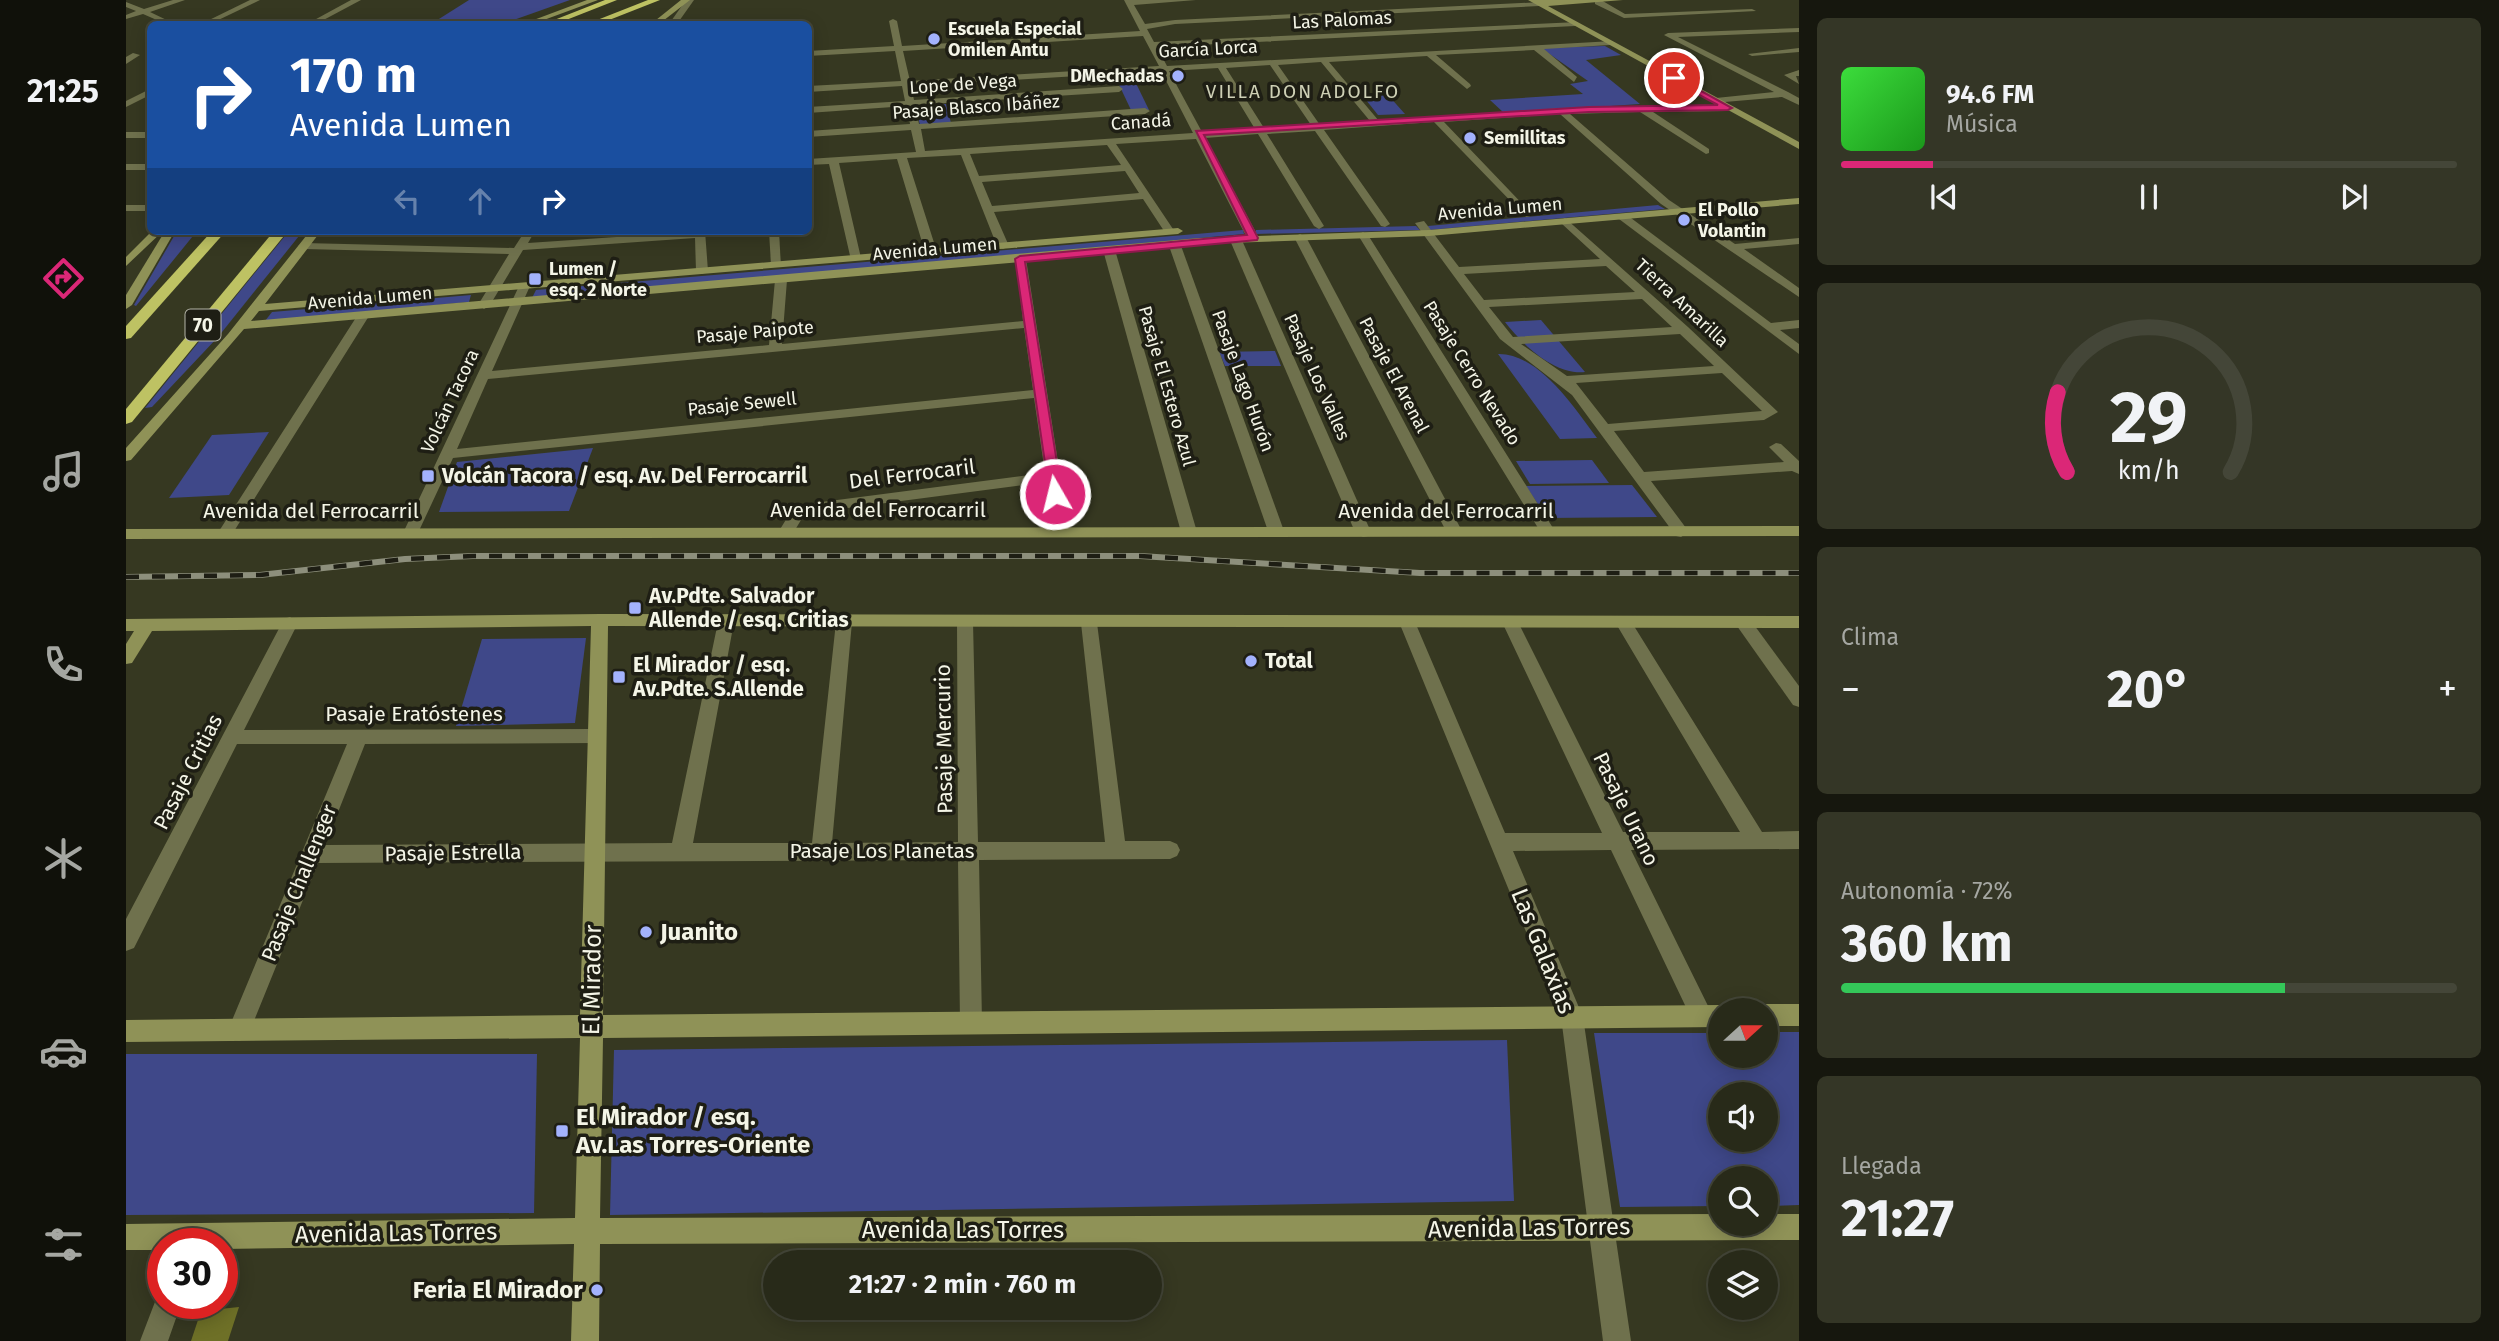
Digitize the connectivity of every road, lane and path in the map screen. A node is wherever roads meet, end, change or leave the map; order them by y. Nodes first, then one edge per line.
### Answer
1 (181, 0) edge
2 (256, 0) edge
3 (357, 0) edge
4 (594, 0) edge
5 (613, 0) edge
6 (656, 0) edge
7 (688, 0) edge
8 (1192, 0) edge
9 (1619, 0) edge
10 (1732, 0) edge
11 (1129, 1) edge
12 (1535, 2) edge
13 (1598, 2) junction
14 (126, 4) edge
15 (144, 12) junction
16 (1353, 13) junction
17 (126, 17) edge
18 (164, 21) edge
19 (211, 21) edge
20 (317, 21) edge
21 (535, 21) edge
22 (557, 21) edge
23 (600, 21) edge
24 (659, 21) edge
25 (675, 21) edge
26 (893, 21) dead end
27 (1575, 23) junction
28 (1144, 30) junction
29 (1798, 31) edge
30 (1378, 34) junction
31 (1610, 43) junction
32 (1152, 46) junction
33 (1536, 47) junction
34 (899, 48) junction
35 (1799, 50) edge
36 (1429, 53) junction
37 (126, 54) edge
38 (812, 54) edge
39 (1752, 54) dead end
40 (1322, 58) junction
41 (126, 61) edge
42 (1271, 61) junction
43 (1220, 64) junction
44 (1164, 67) junction
45 (1110, 70) junction
46 (1799, 73) edge
47 (1574, 79) dead end
48 (1799, 81) edge
49 (907, 83) junction
50 (1467, 86) dead end
51 (812, 89) edge
52 (1119, 89) junction
53 (1799, 93) edge
54 (147, 94) edge
55 (1784, 94) junction
56 (147, 101) edge
57 (1716, 101) junction
58 (1799, 102) edge
59 (129, 103) edge
60 (911, 103) junction
61 (1640, 108) junction
62 (1728, 108) junction
63 (812, 110) edge
64 (1145, 111) dead end
65 (1562, 111) junction
66 (1129, 112) junction
67 (1435, 118) junction
68 (1376, 122) junction
69 (916, 127) junction
70 (1317, 127) junction
71 (1260, 130) junction
72 (1199, 133) junction
73 (812, 134) edge
74 (126, 135) edge
75 (147, 135) edge
76 (147, 136) edge
77 (1109, 140) junction
78 (1799, 146) edge
79 (126, 148) edge
80 (964, 150) junction
81 (1706, 151) dead end
82 (921, 153) junction
83 (901, 155) junction
84 (833, 160) junction
85 (812, 162) edge
86 (126, 167) edge
87 (147, 167) edge
88 (1127, 168) junction
89 (976, 179) junction
90 (1799, 191) edge
91 (1146, 196) junction
92 (1799, 201) edge
93 (1665, 202) junction
94 (126, 208) edge
95 (147, 208) edge
96 (988, 209) junction
97 (1681, 212) junction
98 (1526, 214) junction
99 (1623, 217) junction
100 (1564, 222) junction
101 (1385, 224) junction
102 (1319, 226) junction
103 (1424, 228) junction
104 (1251, 232) junction
105 (154, 235) edge
106 (168, 235) edge
107 (215, 235) edge
108 (278, 235) edge
109 (313, 235) edge
110 (527, 235) edge
111 (669, 235) edge
112 (701, 235) edge
113 (774, 235) edge
114 (1363, 235) junction
115 (1172, 237) junction
116 (1300, 237) junction
117 (1235, 238) junction
118 (1799, 241) edge
119 (303, 246) junction
120 (1003, 246) junction
121 (1734, 247) junction
122 (518, 249) junction
123 (1109, 250) junction
124 (932, 252) junction
125 (855, 258) junction
126 (1020, 259) junction
127 (1609, 262) junction
128 (126, 263) edge
129 (777, 265) junction
130 (702, 271) junction
131 (1456, 271) junction
132 (781, 280) junction
133 (1799, 281) edge
134 (1783, 282) junction
135 (524, 286) junction
136 (492, 289) junction
137 (1799, 293) edge
138 (1645, 295) junction
139 (127, 300) edge
140 (516, 303) junction
141 (1480, 304) junction
142 (484, 305) junction
143 (255, 308) junction
144 (363, 316) junction
145 (1030, 324) junction
146 (1799, 324) edge
147 (241, 326) junction
148 (1769, 327) junction
149 (1684, 330) junction
150 (126, 335) edge
151 (1509, 341) junction
152 (775, 348) junction
153 (1799, 350) edge
154 (1725, 369) junction
155 (483, 376) junction
156 (1565, 380) junction
157 (1040, 393) junction
158 (126, 419) edge
159 (1604, 428) junction
160 (1776, 447) dead end
161 (447, 454) junction
162 (126, 457) edge
163 (1797, 468) edge
164 (1053, 477) junction
165 (1639, 477) junction
166 (412, 531) junction
167 (787, 531) junction
168 (1061, 531) junction
169 (1189, 531) junction
170 (1276, 531) junction
171 (1363, 531) junction
172 (1454, 531) junction
173 (1799, 531) edge
174 (226, 532) junction
175 (1548, 532) junction
176 (1681, 532) junction
177 (126, 534) edge
178 (600, 620) junction
179 (726, 622) junction
180 (844, 622) junction
181 (965, 622) junction
182 (1089, 622) junction
183 (1408, 622) junction
184 (1510, 622) junction
185 (1623, 622) junction
186 (1743, 622) junction
187 (1799, 622) edge
188 (290, 623) junction
189 (126, 625) edge
190 (147, 625) junction
191 (126, 659) edge
192 (1799, 700) edge
193 (597, 736) junction
194 (231, 737) junction
195 (359, 737) junction
196 (1756, 840) junction
197 (1799, 840) edge
198 (1617, 841) junction
199 (1499, 842) junction
200 (969, 850) junction
201 (1116, 850) junction
202 (1170, 850) dead end
203 (681, 851) junction
204 (821, 851) junction
205 (595, 852) junction
206 (310, 854) junction
207 (126, 942) edge
208 (1708, 1010) edge
209 (1778, 1015) edge
210 (1799, 1015) edge
211 (1708, 1016) edge
212 (1572, 1017) junction
213 (971, 1023) junction
214 (591, 1026) junction
215 (239, 1030) junction
216 (126, 1031) edge
217 (1799, 1227) edge
218 (1601, 1229) junction
219 (587, 1231) junction
220 (126, 1237) edge
221 (147, 1238) edge
222 (238, 1239) edge
223 (162, 1319) edge
224 (153, 1341) edge
225 (585, 1341) edge
226 (1617, 1341) edge

1 - 15 street
2 - 19 street
3 - 20 street
4 - 21 street
5 - 22 highway
6 - 23 highway
7 - 24 street
7 - 25 street
8 - 11 street
9 - 13 street
10 - 13 street
11 - 28 street
12 - 13 street
12 - 16 street
12 - 27 street
14 - 15 street
15 - 17 street
15 - 18 street
16 - 28 street
16 - 30 street
26 - 34 street
27 - 30 street, Las Palomas
27 - 31 street
28 - 32 street
28 - 34 street
29 - 55 street
30 - 32 street, Las Palomas
31 - 33 street, García Lorca
31 - 57 street
32 - 44 street
33 - 36 street, García Lorca
33 - 47 street
34 - 38 street
34 - 49 street
35 - 39 street
36 - 40 street, García Lorca
36 - 50 street
37 - 41 street
40 - 42 street, García Lorca
40 - 68 street
42 - 43 street, García Lorca
42 - 70 street
43 - 44 street, García Lorca
43 - 71 street
44 - 45 street, García Lorca
44 - 72 street
45 - 49 street, García Lorca
45 - 52 street
46 - 48 street
49 - 51 street, García Lorca
49 - 60 street
52 - 60 street, Lope de Vega
52 - 66 street
53 - 55 street
54 - 59 street
55 - 57 street
55 - 58 street
56 - 59 street
57 - 62 street
60 - 63 street, Lope de Vega
60 - 69 street
61 - 62 street, Canadá
61 - 65 street, Canadá
61 - 81 street
62 - 78 street
64 - 66 street, Pasaje Blasco Ibáñez
65 - 67 street, Canadá
65 - 93 street
66 - 69 street, Pasaje Blasco Ibáñez
67 - 68 street, Canadá
67 - 98 street
68 - 70 street, Canadá
69 - 73 street, Pasaje Blasco Ibáñez
69 - 82 street
70 - 71 street, Canadá
70 - 101 street
71 - 72 street, Canadá
71 - 102 street
72 - 77 street, Canadá
72 - 104 street
74 - 75 street
76 - 79 street
77 - 80 street, Canadá
77 - 88 street, Pasaje Lago Hurón
80 - 82 street, Canadá
80 - 89 street
82 - 83 street, Canadá
83 - 84 street, Canadá
83 - 124 street
84 - 85 street, Canadá
84 - 125 street
86 - 87 street
88 - 89 street
88 - 91 street, Pasaje Lago Hurón
89 - 96 street
90 - 93 street, Avenida Lumen
91 - 96 street
91 - 115 street, Pasaje Lago Hurón
92 - 97 street, Avenida Lumen
93 - 97 street
93 - 98 street, Avenida Lumen
94 - 95 street
96 - 120 street
97 - 99 street, Avenida Lumen
97 - 121 street
98 - 103 street, Avenida Lumen
99 - 100 street, Avenida Lumen
99 - 148 street
100 - 103 street, Avenida Lumen
100 - 127 street, Tierra Amarilla
101 - 102 street, Avenida Lumen
101 - 103 street, Avenida Lumen
102 - 104 street, Avenida Lumen
103 - 114 street, Avenida Lumen
103 - 131 street
104 - 115 street, Avenida Lumen
104 - 116 street, Avenida Lumen
104 - 117 street, Avenida Lumen
105 - 128 street
106 - 139 street
107 - 150 highway, 70
108 - 158 highway, 70
109 - 119 street
110 - 122 street
111 - 122 street
112 - 130 street
113 - 129 street
114 - 116 street, Avenida Lumen
114 - 175 street, Pasaje Cerro Nevado
115 - 117 street, Avenida Lumen
115 - 120 street, Avenida Lumen
115 - 123 street, Avenida Lumen
115 - 170 street, Pasaje Lago Hurón
116 - 172 street, Pasaje El Arenal
117 - 171 street, Pasaje Los Valles
118 - 121 street
119 - 122 street
119 - 143 street
120 - 124 street, Avenida Lumen
121 - 134 street
122 - 136 street
123 - 126 street, Avenida Lumen
123 - 169 street, Pasaje El Estero Azul
124 - 125 street, Avenida Lumen
125 - 129 street, Avenida Lumen
126 - 132 street, Avenida Lumen
126 - 145 street
127 - 131 street
127 - 138 street, Tierra Amarilla
129 - 130 street, Avenida Lumen
130 - 135 street, Avenida Lumen
131 - 141 street
132 - 140 street, Avenida Lumen
132 - 152 street
133 - 134 street
134 - 137 street
135 - 136 street, Avenida Lumen
135 - 140 street, Volcán Tacora
136 - 142 street
136 - 143 street, Avenida Lumen
138 - 141 street
138 - 149 street, Tierra Amarilla
140 - 142 street, Avenida Lumen
140 - 155 street, Volcán Tacora
141 - 151 street
142 - 144 street, Avenida Lumen
143 - 147 street
144 - 147 street, Avenida Lumen
144 - 174 street
145 - 152 street, Pasaje Paipote
145 - 157 street
146 - 148 street
147 - 162 street
148 - 153 street
149 - 151 street
149 - 154 street, Tierra Amarilla
151 - 156 street
152 - 155 street, Pasaje Paipote
154 - 156 street
154 - 159 street, Tierra Amarilla
155 - 161 street, Volcán Tacora
156 - 159 street
157 - 161 street, Pasaje Sewell
157 - 164 street
159 - 165 street
160 - 163 street
161 - 166 street, Volcán Tacora
163 - 165 street
164 - 167 street, Del Ferrocaril
164 - 168 street
165 - 176 street
166 - 167 street, Avenida del Ferrocarril
166 - 174 street, Avenida del Ferrocarril
167 - 168 street, Avenida del Ferrocarril
168 - 169 street, Avenida del Ferrocarril
169 - 170 street, Avenida del Ferrocarril
170 - 171 street, Avenida del Ferrocarril
171 - 172 street, Avenida del Ferrocarril
172 - 175 street, Avenida del Ferrocarril
173 - 176 street, Avenida del Ferrocarril
174 - 177 street, Avenida del Ferrocarril
175 - 176 street, Avenida del Ferrocarril
178 - 179 street
178 - 188 street
178 - 193 street, El Mirador
179 - 180 street
179 - 203 street
180 - 181 street
180 - 204 street
181 - 182 street
181 - 200 street, Pasaje Mercurio
182 - 183 street
182 - 201 street
183 - 184 street
183 - 199 street, Las Galaxias
184 - 185 street
184 - 198 street, Pasaje Urano
185 - 186 street
185 - 196 street
186 - 187 street
186 - 192 street
188 - 190 street
188 - 194 street, Pasaje Critias
189 - 190 street
190 - 191 street
193 - 195 street, Pasaje Eratóstenes
193 - 205 street, El Mirador
194 - 195 street, Pasaje Eratóstenes
194 - 207 street, Pasaje Critias
195 - 206 street, Pasaje Challenger
196 - 197 street
196 - 198 street
198 - 199 street
198 - 208 street, Pasaje Urano
199 - 212 street, Las Galaxias
200 - 201 street, Pasaje Los Planetas
200 - 204 street, Pasaje Los Planetas
200 - 213 street, Pasaje Mercurio
201 - 202 street, Pasaje Los Planetas
203 - 204 street, Pasaje Los Planetas
203 - 205 street, Pasaje Los Planetas
205 - 206 street, Pasaje Estrella
205 - 214 street, El Mirador
206 - 215 street, Pasaje Challenger
209 - 210 street
211 - 212 street
212 - 213 street
212 - 218 street, Las Galaxias
213 - 214 street
214 - 215 street
214 - 219 street, El Mirador
215 - 216 street
217 - 218 street, Avenida Las Torres
218 - 219 street, Avenida Las Torres
218 - 226 street, Las Galaxias
219 - 222 street, Avenida Las Torres
219 - 225 street, El Mirador
220 - 221 street, Avenida Las Torres
223 - 224 street

